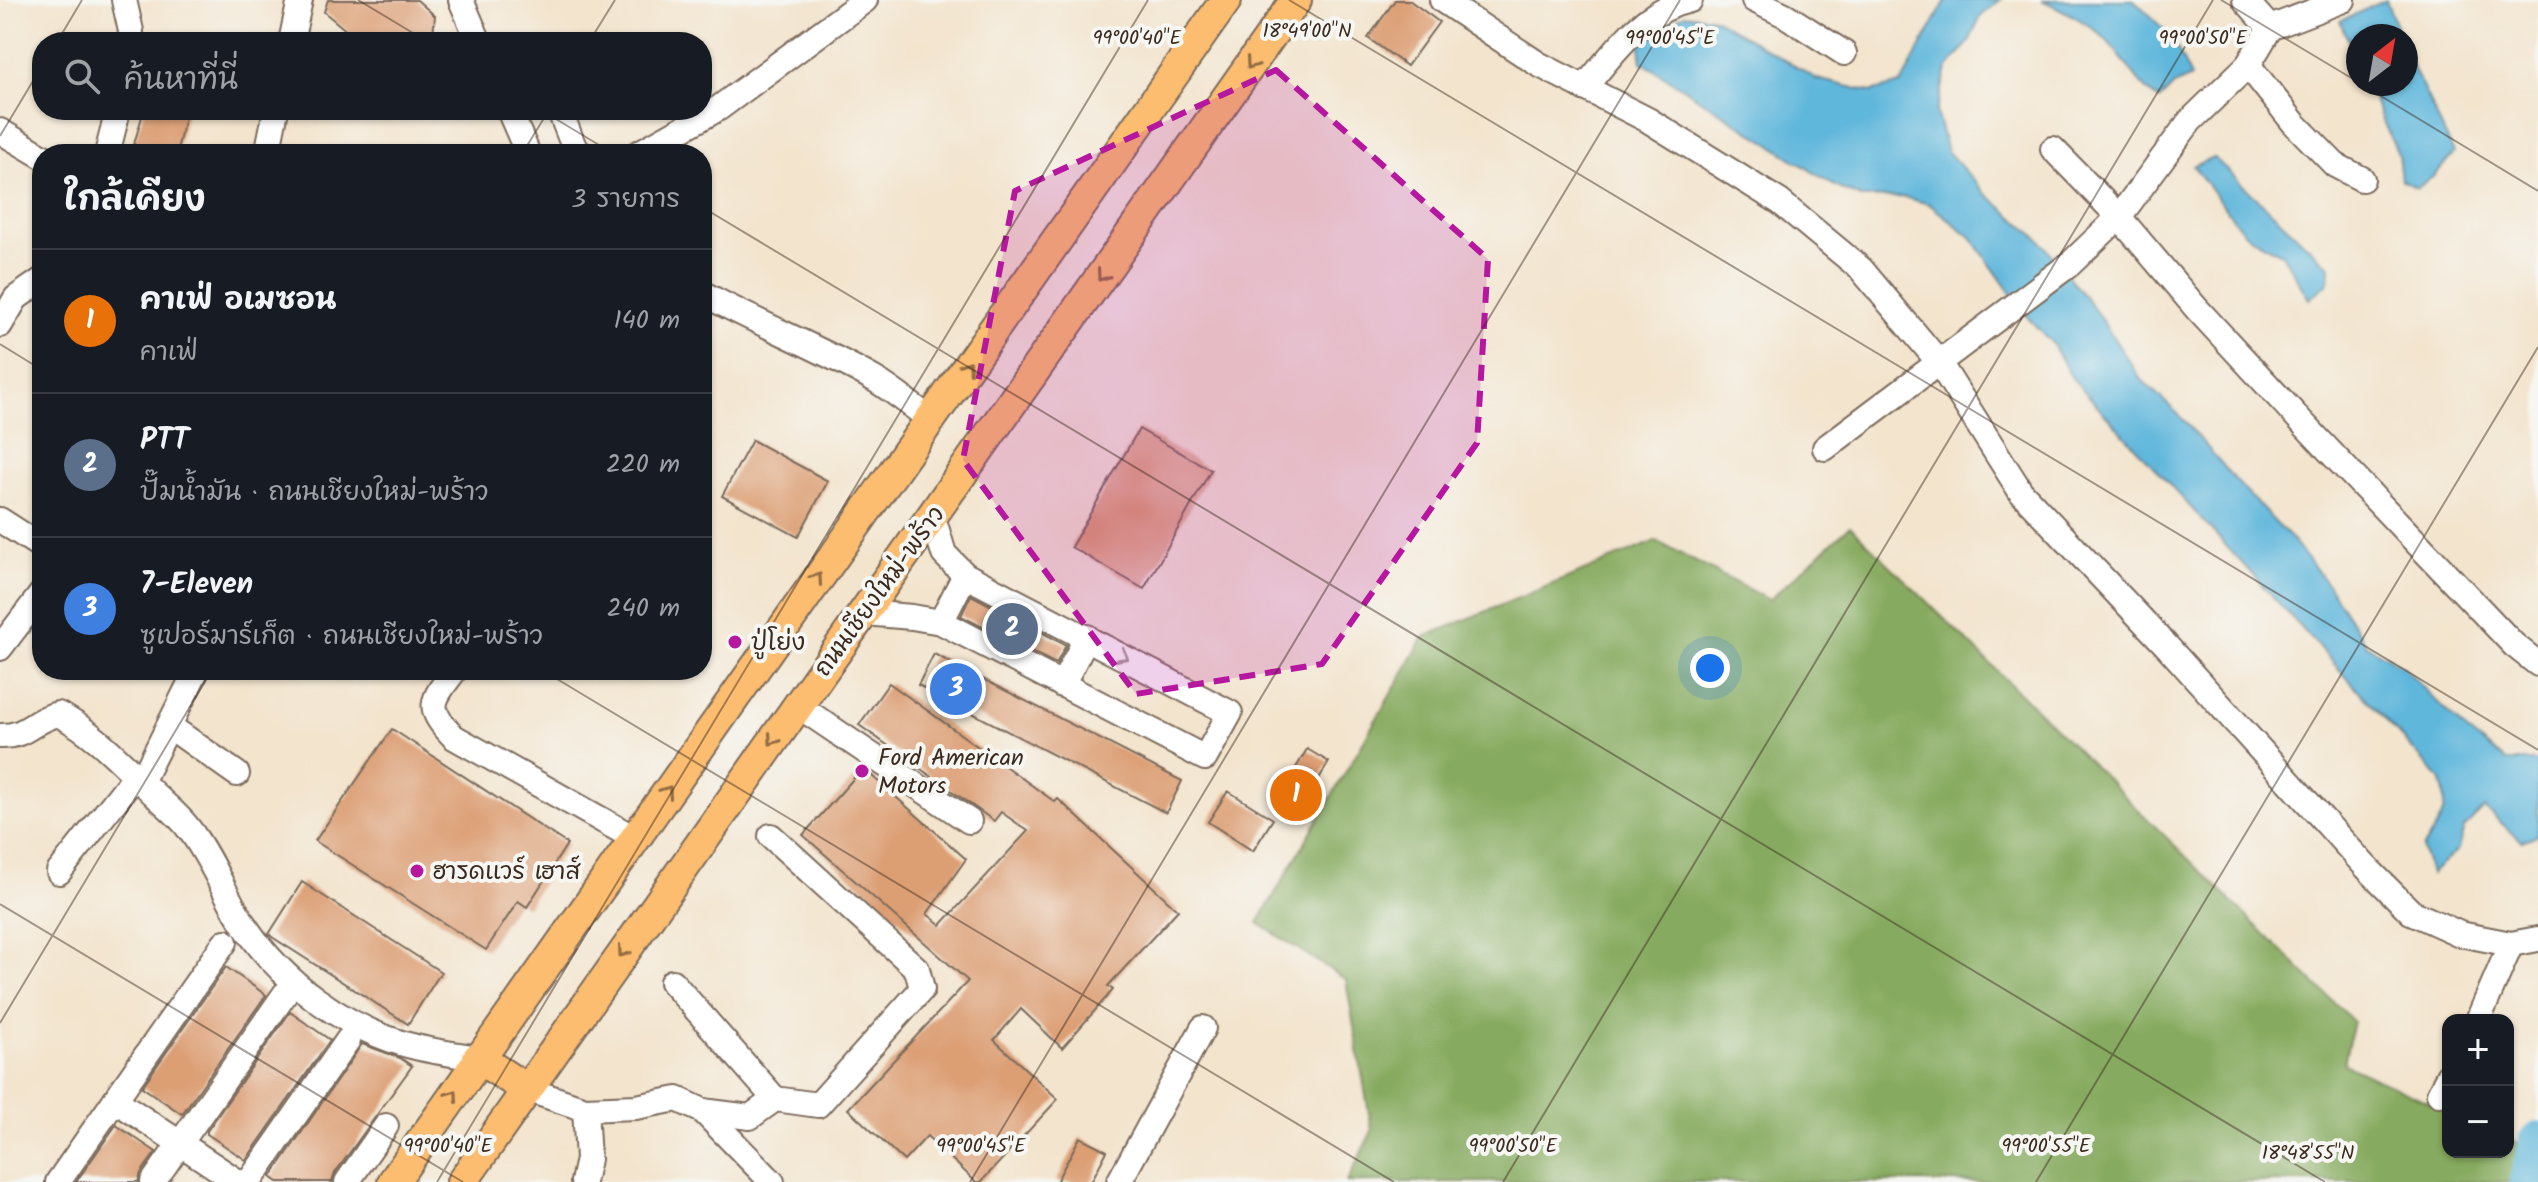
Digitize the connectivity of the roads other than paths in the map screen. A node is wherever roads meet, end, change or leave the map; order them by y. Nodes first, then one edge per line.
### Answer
1 (124, 0) edge
2 (300, 0) edge
3 (461, 0) edge
4 (865, 0) edge
5 (1226, 0) edge
6 (1296, 0) edge
7 (1442, 0) edge
8 (1690, 0) edge
9 (1754, 0) edge
10 (2245, 0) edge
11 (2343, 0) edge
12 (2270, 28) junction
13 (131, 32) edge
14 (293, 32) edge
15 (475, 32) edge
16 (1844, 53) dead end
17 (2248, 65) junction
18 (1584, 88) junction
19 (712, 112) edge
20 (116, 120) edge
21 (274, 120) edge
22 (513, 120) edge
23 (563, 120) edge
24 (698, 120) edge
25 (0, 131) edge
26 (110, 144) edge
27 (269, 144) edge
28 (524, 144) edge
29 (573, 144) edge
30 (655, 144) edge
31 (2053, 149) dead end
32 (32, 150) edge
33 (2362, 179) dead end
34 (2119, 217) junction
35 (32, 285) edge
36 (8, 296) edge
37 (712, 298) edge
38 (0, 325) edge
39 (1938, 361) junction
40 (930, 419) junction
41 (1825, 448) dead end
42 (933, 517) junction
43 (0, 520) edge
44 (32, 541) edge
45 (965, 575) junction
46 (32, 606) edge
47 (864, 613) junction
48 (941, 622) junction
49 (1087, 637) junction
50 (0, 648) edge
51 (2538, 664) edge
52 (192, 680) edge
53 (447, 680) edge
54 (1062, 685) junction
55 (797, 705) junction
56 (169, 726) junction
57 (0, 736) edge
58 (237, 774) dead end
59 (138, 779) junction
60 (969, 821) dead end
61 (771, 836) dead end
62 (634, 838) junction
63 (59, 872) dead end
64 (2538, 939) edge
65 (225, 942) dead end
66 (2511, 944) junction
67 (672, 982) dead end
68 (285, 994) dead end
69 (2481, 1014) edge
70 (1203, 1028) dead end
71 (348, 1040) dead end
72 (478, 1058) junction
73 (526, 1089) junction
74 (775, 1099) junction
75 (115, 1100) junction
76 (585, 1109) junction
77 (703, 1111) junction
78 (386, 1126) dead end
79 (180, 1143) junction
80 (58, 1182) edge
81 (153, 1182) edge
82 (238, 1182) edge
83 (249, 1182) edge
84 (347, 1182) edge
85 (393, 1182) edge
86 (462, 1182) edge
87 (583, 1182) edge
88 (772, 1182) edge
89 (1119, 1182) edge

1 - 13 street
2 - 14 street
3 - 15 street
4 - 19 street
40 -> 5 main road
6 -> 42 main road, ถนนเชียงใหม่-พร้าว
7 - 18 street
8 - 18 street
9 - 16 street
10 - 12 street
11 - 12 street
12 - 17 street
17 - 33 street
17 - 34 street
18 - 39 street
20 - 26 street
21 - 27 street
22 - 28 street
23 - 29 street
24 - 30 street
25 - 32 street
31 - 34 street
34 - 39 street
34 - 51 street
35 - 36 street
36 - 38 street
37 - 40 street
39 - 41 street
39 - 66 street
62 -> 40 main road
42 - 45 street
42 - 47 main road, ถนนเชียงใหม่-พร้าว
43 - 44 street
45 - 48 street
45 - 49 street
46 - 50 street
47 - 48 street
47 - 55 main road, ถนนเชียงใหม่-พร้าว
48 - 54 street
49 - 54 street
49 -> 54 street
52 - 56 street
53 - 62 street
55 - 60 street
55 -> 73 main road, ถนนเชียงใหม่-พร้าว
56 - 58 street
56 - 59 street
57 - 59 street
59 - 63 street
59 - 72 street
61 - 74 street
62 - 72 main road
64 - 66 street
65 - 75 street
66 - 69 street
67 - 74 street
68 - 79 street
70 - 89 street
71 - 83 street
72 - 73 main road
85 -> 72 main road
73 - 76 street
73 - 86 main road, ถนนเชียงใหม่-พร้าว
74 - 77 street
75 - 79 street
75 - 80 street
76 - 77 street
76 - 87 street
77 - 88 street
78 - 84 street
79 - 81 street
79 - 82 street

